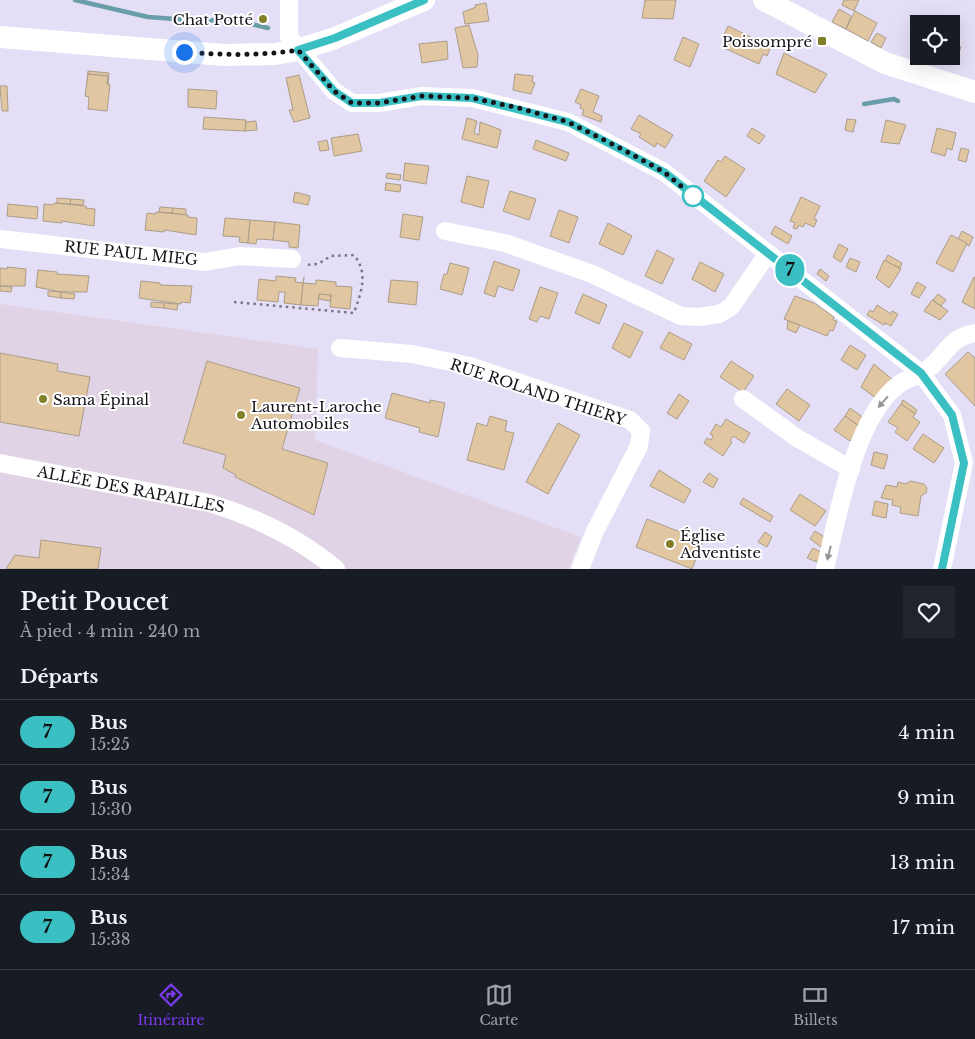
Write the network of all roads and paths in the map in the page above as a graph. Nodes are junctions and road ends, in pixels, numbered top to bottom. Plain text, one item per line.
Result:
1 (289, 0) edge
2 (424, 0) edge
3 (764, 0) edge
4 (0, 38) edge
5 (298, 50) junction
6 (975, 92) edge
7 (444, 230) dead end
8 (0, 239) edge
9 (768, 253) junction
10 (292, 259) joint
11 (234, 302) dead end
12 (975, 333) edge
13 (340, 348) dead end
14 (921, 373) junction
15 (743, 399) dead end
16 (0, 464) edge
17 (851, 469) junction
18 (336, 569) edge
19 (580, 569) edge
20 (825, 569) edge
21 (942, 569) edge

1 - 5 street
2 - 5 main road
3 - 6 main road
4 - 5 main road
5 - 9 street
7 - 9 street
8 - 10 street, RUE PAUL MIEG
9 - 14 street
10 - 11 path
12 - 14 street
13 - 19 street, RUE ROLAND THIERY
14 -> 17 street
14 - 21 street
15 - 17 street
16 - 18 street, ALLÉE DES RAPAILLES
17 -> 20 street

